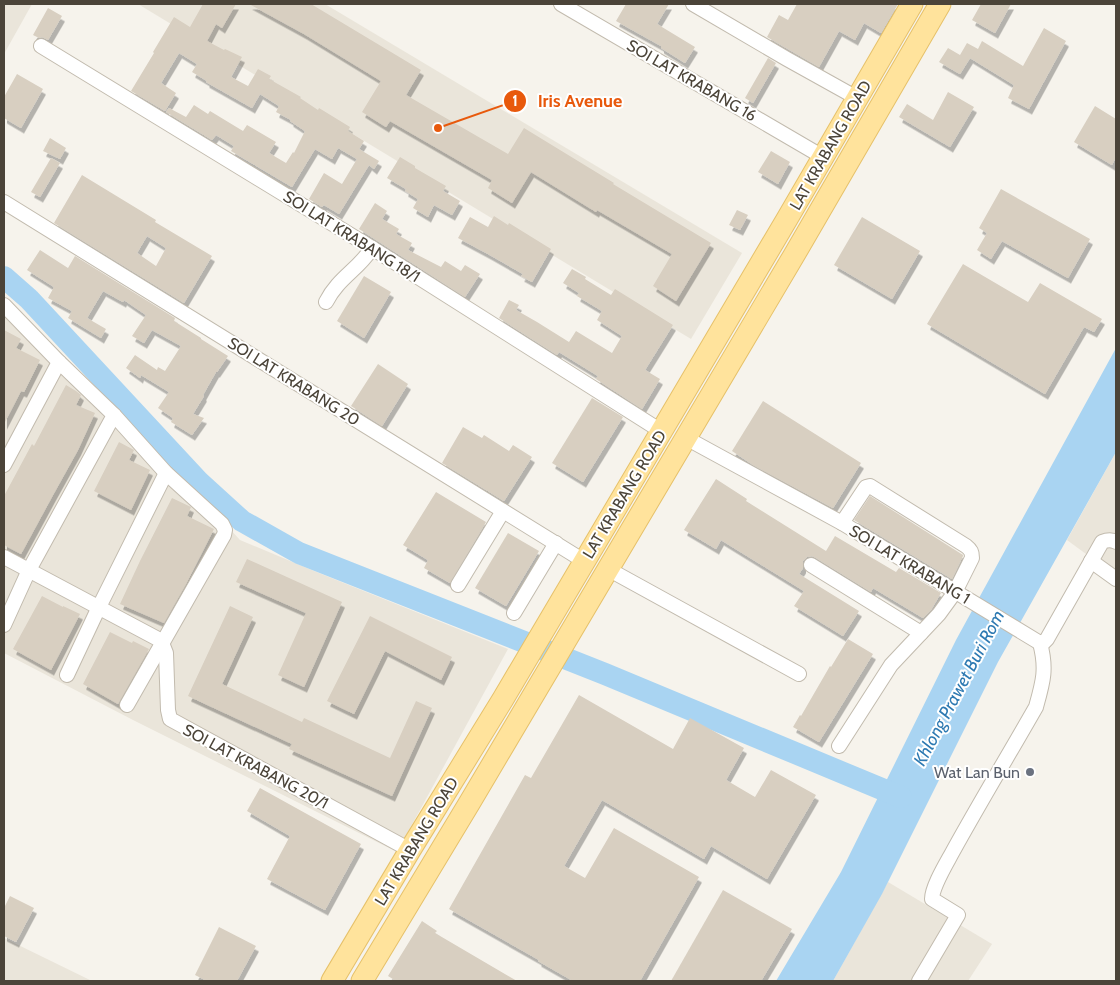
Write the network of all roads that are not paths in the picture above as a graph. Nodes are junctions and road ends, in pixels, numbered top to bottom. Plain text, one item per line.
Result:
1 (561, 4) edge
2 (693, 4) edge
3 (912, 4) edge
4 (940, 4) edge
5 (41, 46) dead end
6 (857, 98) junction
7 (823, 157) junction
8 (4, 202) edge
9 (372, 248) junction
10 (326, 302) dead end
11 (4, 308) edge
12 (59, 362) junction
13 (114, 415) junction
14 (661, 431) junction
15 (686, 438) junction
16 (4, 465) edge
17 (166, 473) junction
18 (503, 510) junction
19 (842, 523) junction
20 (1116, 542) edge
21 (556, 543) junction
22 (4, 557) edge
23 (584, 560) junction
24 (1091, 561) junction
25 (811, 566) dead end
26 (608, 569) junction
27 (29, 570) junction
28 (1116, 579) edge
29 (458, 586) dead end
30 (959, 594) junction
31 (99, 607) junction
32 (514, 613) dead end
33 (4, 625) edge
34 (921, 634) junction
35 (162, 643) junction
36 (1040, 643) junction
37 (67, 674) dead end
38 (799, 674) dead end
39 (127, 705) dead end
40 (838, 746) dead end
41 (410, 850) junction
42 (332, 981) edge
43 (362, 981) edge
44 (919, 981) edge

1 - 7 street, SOI LAT KRABANG 16
2 - 6 street
3 - 6 main road, LAT KRABANG ROAD
4 - 15 main road, LAT KRABANG ROAD
5 - 9 street, SOI LAT KRABANG 18/1
6 - 7 main road, LAT KRABANG ROAD
7 - 14 main road, LAT KRABANG ROAD
8 - 18 street, SOI LAT KRABANG 20
9 - 10 street
9 - 14 street, SOI LAT KRABANG 18/1
11 - 12 street
12 - 13 street
12 - 16 street
13 - 17 street
13 - 27 street
14 - 23 main road, LAT KRABANG ROAD
15 - 19 street, SOI LAT KRABANG 1
15 - 26 main road, LAT KRABANG ROAD
17 - 31 street
17 - 35 street
18 - 21 street, SOI LAT KRABANG 20
18 - 29 street
19 - 30 street, SOI LAT KRABANG 1
19 - 30 street
20 - 24 street
21 - 23 street, SOI LAT KRABANG 20
21 - 32 street
22 - 27 street
23 - 41 main road, LAT KRABANG ROAD
24 - 28 street
24 - 36 street
25 - 34 street
26 - 38 street
26 - 43 main road, LAT KRABANG ROAD
27 - 31 street
27 - 33 street
30 - 34 street
30 - 36 street, SOI LAT KRABANG 1
31 - 35 street
31 - 37 street
34 - 40 street
35 - 39 street
35 - 41 street, SOI LAT KRABANG 20/1
36 - 44 street
41 - 42 main road, LAT KRABANG ROAD

